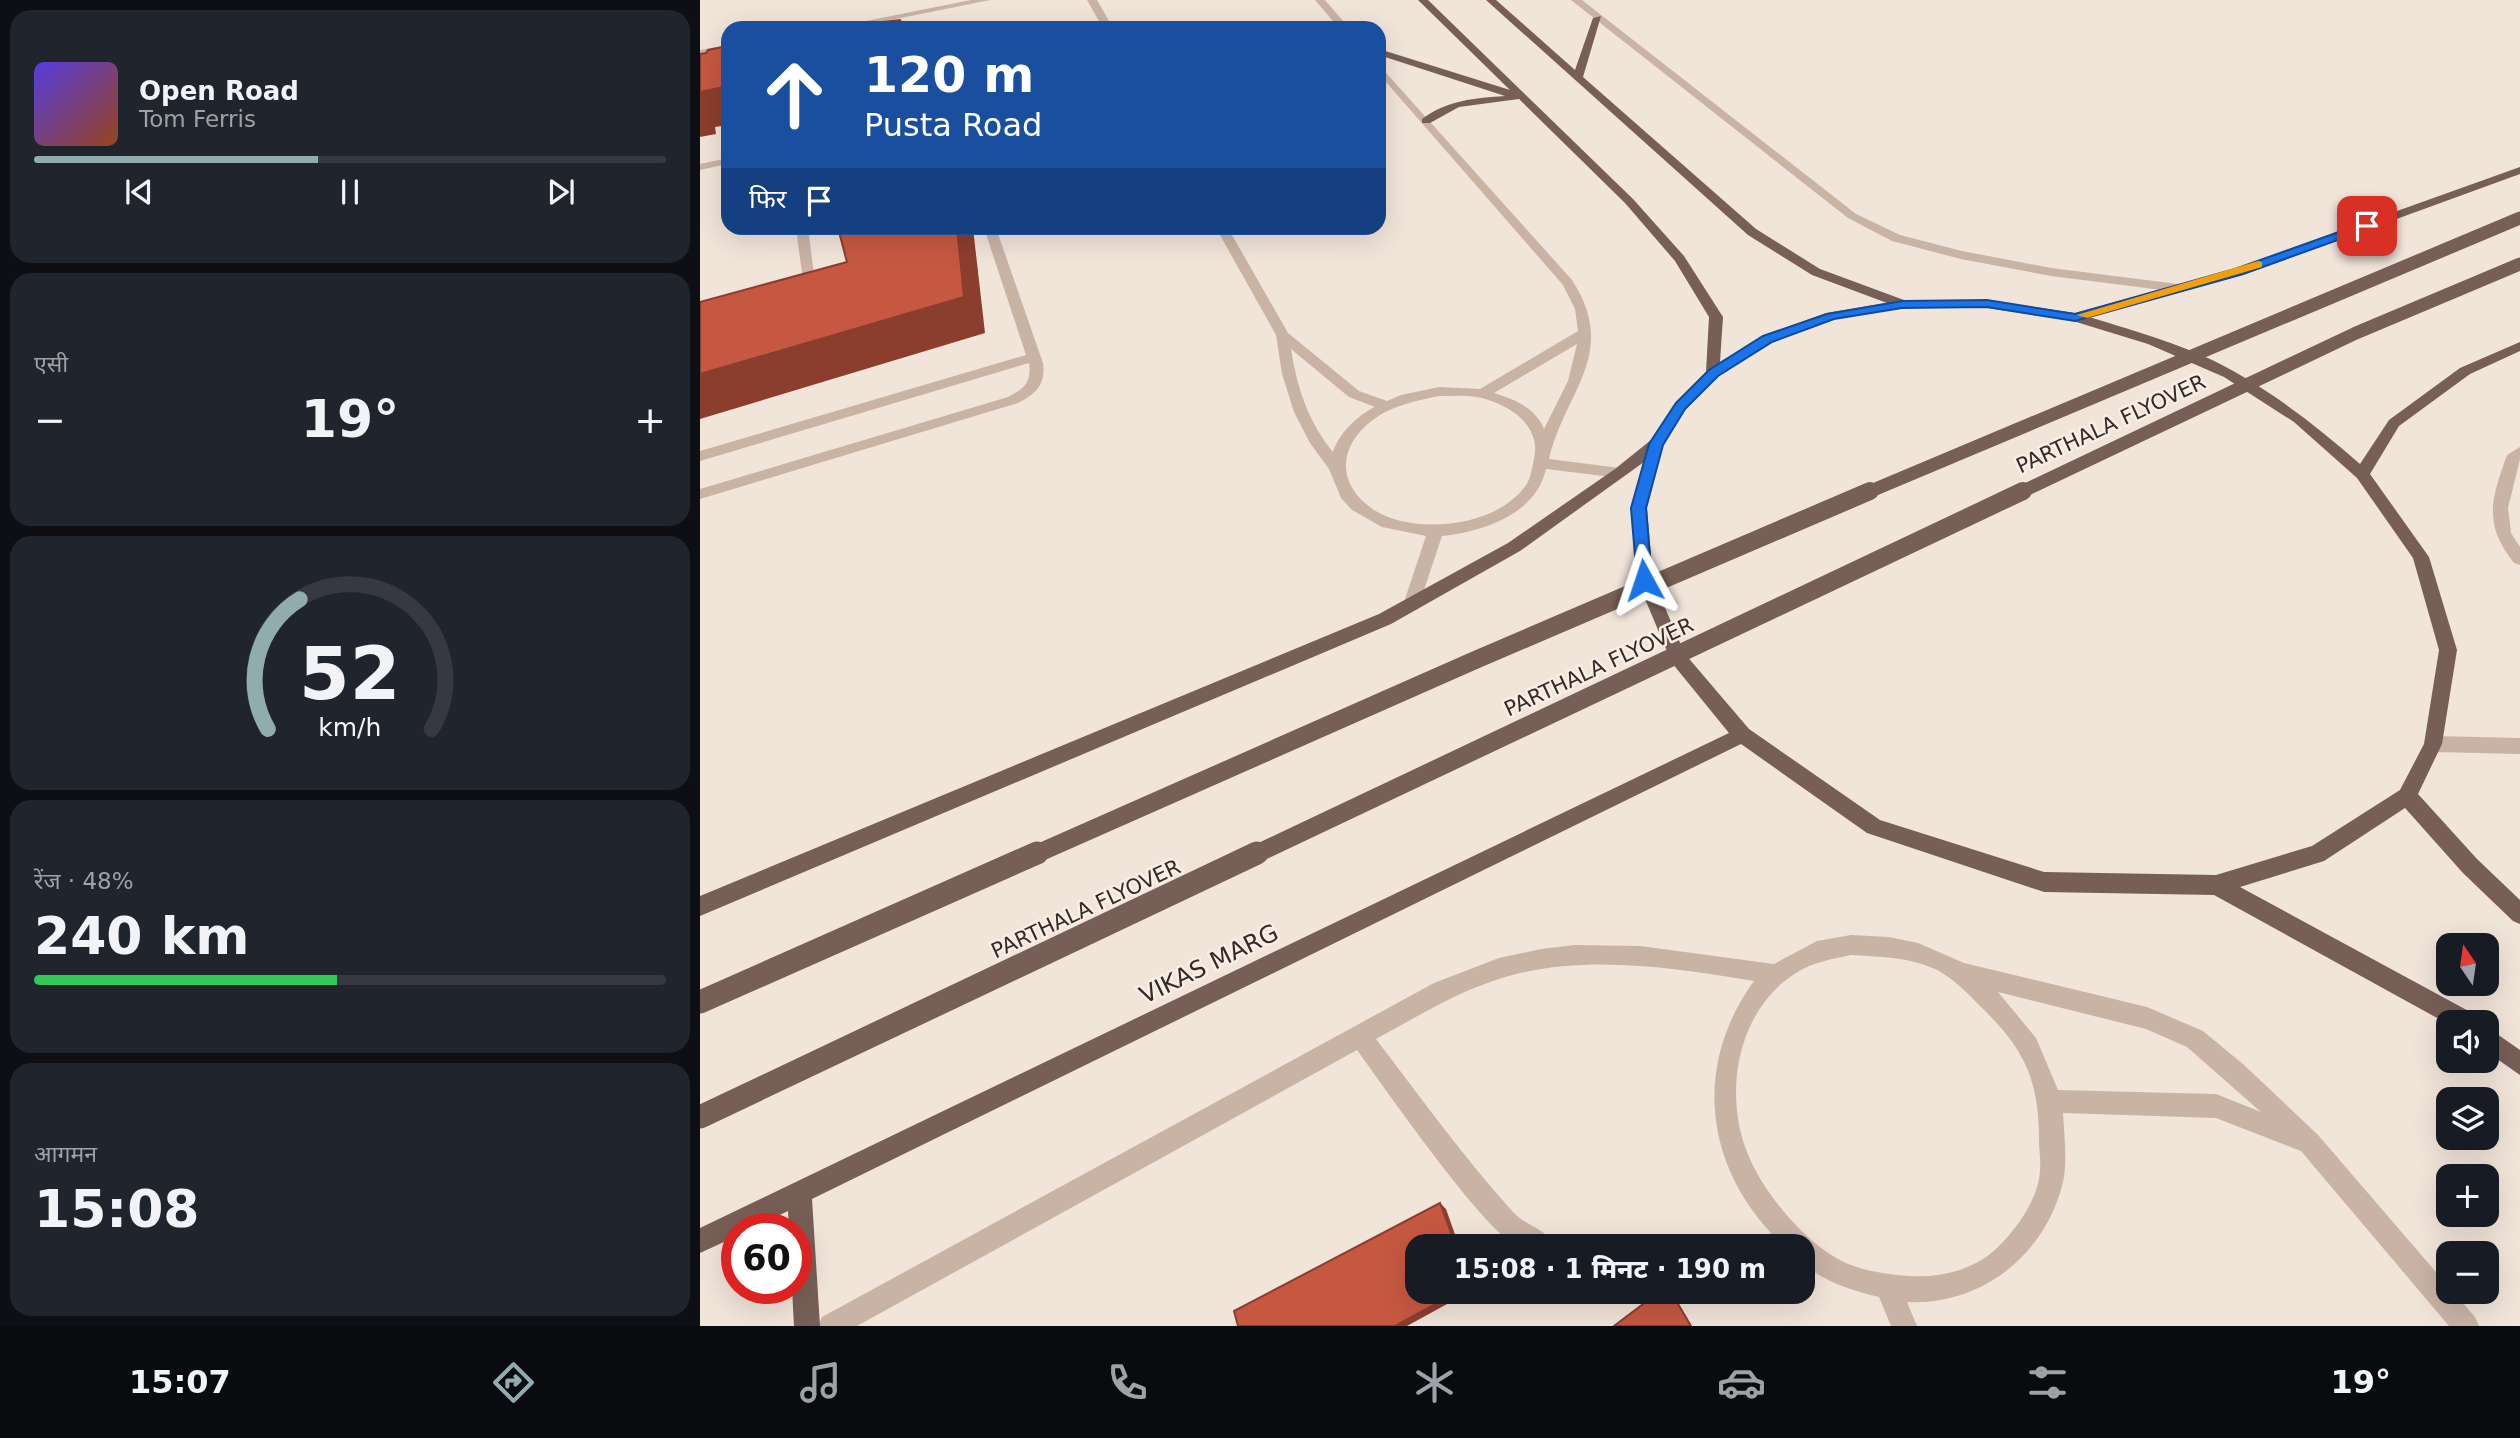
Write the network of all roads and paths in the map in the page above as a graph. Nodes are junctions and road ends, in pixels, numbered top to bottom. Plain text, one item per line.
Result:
1 (923, 0) edge
2 (985, 0) edge
3 (1092, 0) edge
4 (1320, 0) edge
5 (1423, 0) edge
6 (1491, 0) edge
7 (1576, 0) edge
8 (926, 11) junction
9 (1598, 18) junction
10 (873, 21) edge
11 (1104, 21) edge
12 (1338, 21) edge
13 (721, 49) edge
14 (700, 53) edge
15 (1386, 54) edge
16 (1386, 76) edge
17 (1578, 77) junction
18 (1521, 97) junction
19 (1426, 121) junction
20 (721, 162) edge
21 (700, 167) edge
22 (2520, 170) edge
23 (2520, 218) edge
24 (803, 235) edge
25 (991, 235) edge
26 (1226, 235) edge
27 (2520, 264) edge
28 (2178, 288) junction
29 (780, 296) edge
30 (1902, 304) junction
31 (2075, 317) junction
32 (1283, 335) junction
33 (1583, 335) junction
34 (2520, 346) edge
35 (1033, 357) junction
36 (1713, 373) junction
37 (1483, 393) junction
38 (1385, 405) junction
39 (1544, 444) junction
40 (1656, 444) junction
41 (2520, 452) edge
42 (700, 456) edge
43 (1544, 464) junction
44 (1338, 468) junction
45 (1620, 474) junction
46 (2362, 474) junction
47 (700, 494) edge
48 (1436, 530) junction
49 (2520, 559) edge
50 (1411, 605) junction
51 (1742, 735) junction
52 (2433, 744) junction
53 (2520, 746) edge
54 (2407, 796) junction
55 (2216, 885) junction
56 (700, 906) edge
57 (2520, 914) edge
58 (1960, 972) junction
59 (1773, 974) junction
60 (700, 1002) edge
61 (2449, 1010) edge
62 (1360, 1036) junction
63 (2499, 1047) edge
64 (2520, 1064) edge
65 (2051, 1101) junction
66 (700, 1117) edge
67 (2310, 1143) junction
68 (799, 1193) junction
69 (1521, 1234) edge
70 (1784, 1234) edge
71 (700, 1241) edge
72 (1815, 1260) edge
73 (1888, 1289) junction
74 (807, 1326) edge
75 (831, 1326) edge
76 (1904, 1326) edge
77 (2466, 1326) edge

1 - 8 street
2 - 8 street
3 - 11 street
4 - 12 street
5 - 18 main road
6 - 17 main road
7 - 9 street
8 - 10 street
9 - 17 main road
9 - 28 street
13 - 14 street
15 - 18 main road
16 - 19 street
17 - 30 main road
18 - 19 main road
18 - 36 main road
19 - 33 street
20 - 21 street
22 - 28 main road
23 - 60 main road, PARTHALA FLYOVER, bridge
24 - 29 street
25 - 35 street
26 - 32 street
27 - 66 main road, PARTHALA FLYOVER, bridge
28 - 31 main road
30 - 31 main road
30 - 36 main road
31 - 46 main road
32 - 38 street
32 - 44 street
33 - 37 street
33 - 39 street
34 - 46 main road
35 - 42 street
35 - 47 street
36 - 40 main road
37 - 38 street
37 - 39 street
38 - 44 street
39 - 43 street
40 - 45 main road
40 - 51 main road
41 - 49 street
43 - 45 street
43 - 48 street
44 - 48 street
45 - 50 main road
46 - 52 main road
48 - 50 street
50 - 56 main road
51 - 55 main road
51 - 68 main road, VIKAS MARG
52 - 53 street
52 - 54 main road
54 - 55 main road
54 - 57 main road
55 - 61 main road
58 - 59 street
58 - 65 street
58 - 67 street
59 - 62 street
59 - 70 street
62 - 69 street
62 - 75 street
63 - 64 main road
65 - 67 street
65 - 73 street
67 - 77 street
68 - 71 main road, VIKAS MARG
68 - 74 main road
72 - 73 street
73 - 76 street

